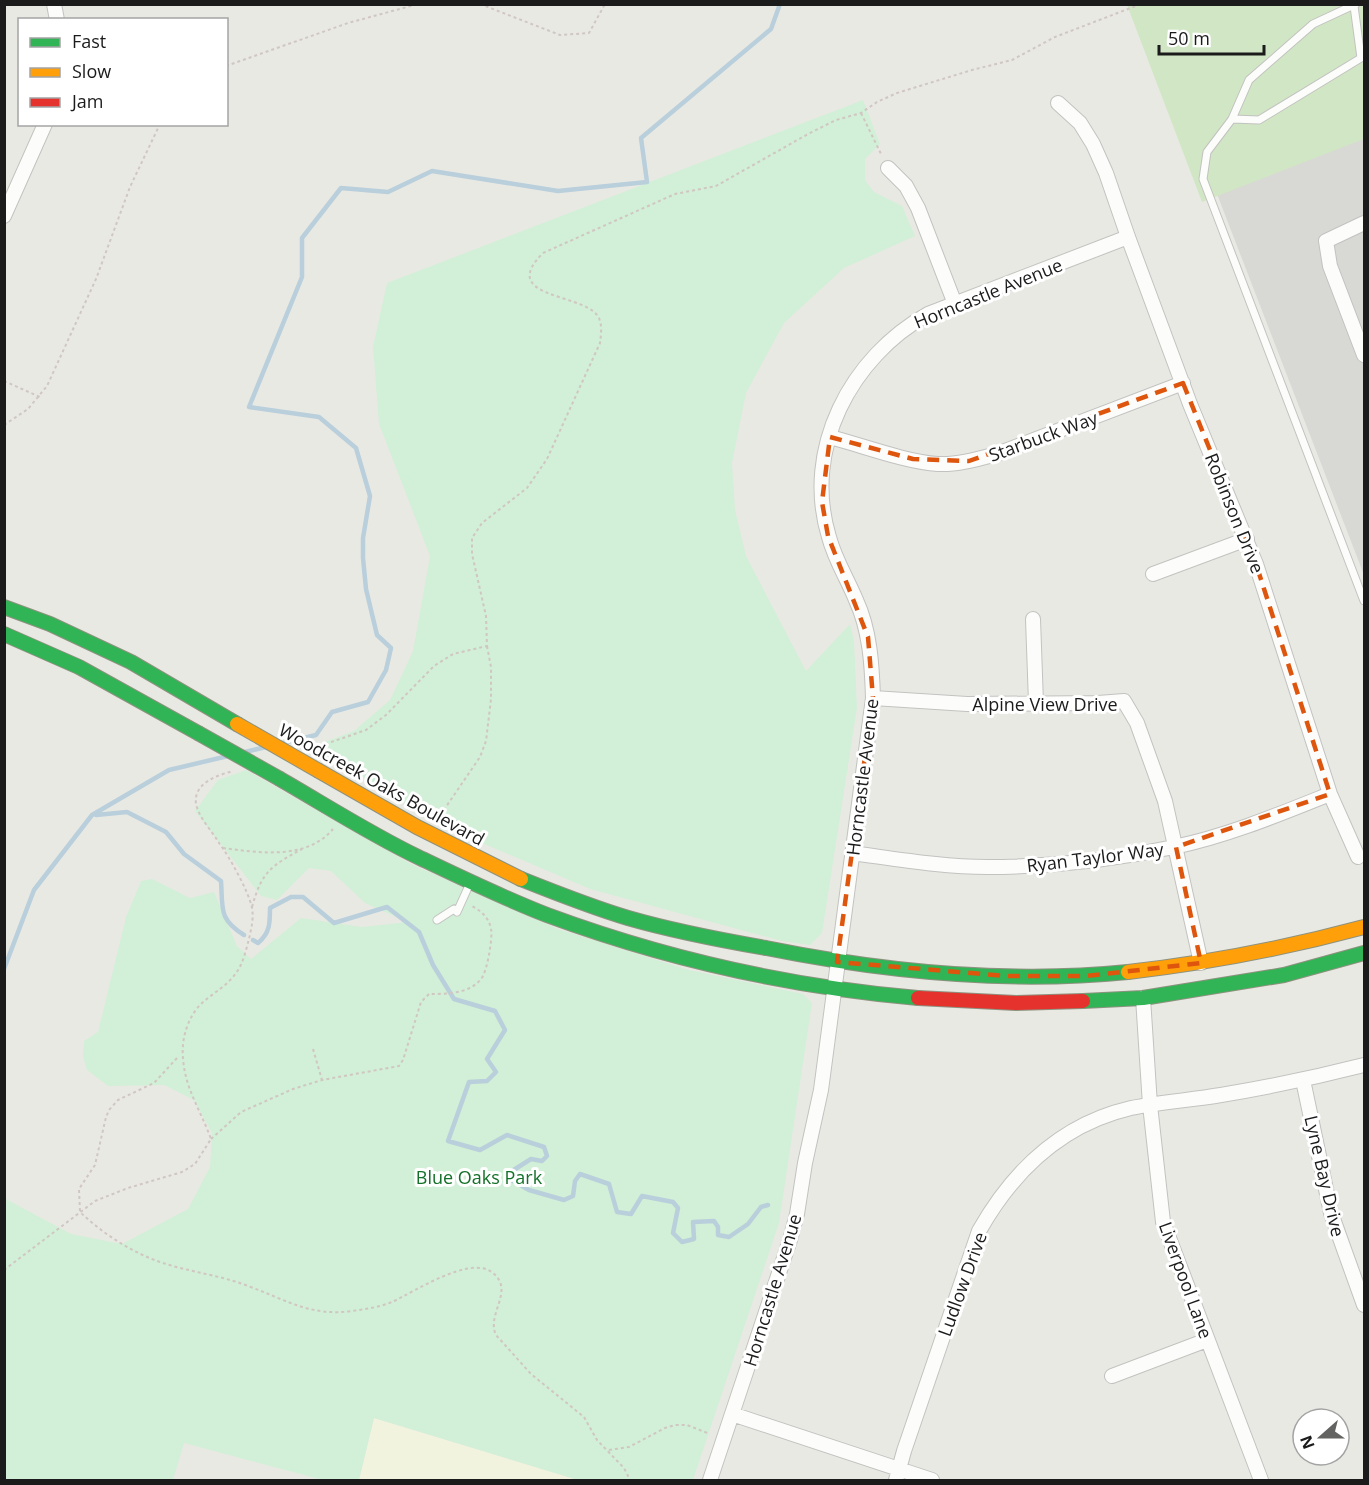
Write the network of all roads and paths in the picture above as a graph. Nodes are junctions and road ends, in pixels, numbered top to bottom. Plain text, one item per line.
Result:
1 (418, 4) edge
2 (480, 4) edge
3 (606, 4) edge
4 (1141, 4) edge
5 (1355, 5) edge
6 (228, 65) edge
7 (1058, 103) dead end
8 (861, 113) junction
9 (1232, 119) junction
10 (44, 126) edge
11 (159, 126) edge
12 (888, 168) joint
13 (4, 216) edge
14 (1365, 223) edge
15 (1128, 237) junction
16 (955, 304) junction
17 (1365, 355) edge
18 (4, 381) edge
19 (1183, 383) junction
20 (40, 397) junction
21 (4, 425) edge
22 (830, 437) junction
23 (1247, 539) junction
24 (1153, 574) dead end
25 (1365, 601) edge
26 (4, 607) edge
27 (1033, 619) dead end
28 (4, 634) edge
29 (487, 646) junction
30 (873, 698) junction
31 (1036, 704) junction
32 (314, 749) dead end
33 (242, 769) dead end
34 (1330, 794) junction
35 (343, 815) junction
36 (429, 835) junction
37 (305, 847) junction
38 (1176, 847) junction
39 (223, 848) junction
40 (852, 853) junction
41 (1358, 857) dead end
42 (471, 881) junction
43 (462, 902) junction
44 (252, 907) junction
45 (437, 920) dead end
46 (1365, 927) edge
47 (1365, 953) edge
48 (837, 962) junction
49 (1201, 963) junction
50 (834, 988) junction
51 (1143, 998) junction
52 (313, 1049) dead end
53 (177, 1058) dead end
54 (1365, 1065) edge
55 (322, 1080) junction
56 (1303, 1080) junction
57 (1150, 1105) junction
58 (211, 1139) junction
59 (80, 1212) junction
60 (4, 1270) edge
61 (1365, 1305) edge
62 (1207, 1340) junction
63 (1112, 1376) dead end
64 (732, 1414) junction
65 (723, 1441) junction
66 (608, 1450) junction
67 (897, 1475) edge
68 (630, 1480) edge
69 (710, 1480) edge
70 (932, 1480) edge
71 (1261, 1480) edge

1 - 6 path
2 - 3 path
4 - 8 path
5 - 9 lane
5 - 9 lane
7 - 15 street, Robinson Drive
8 - 12 path
8 - 29 path
9 - 25 lane
10 - 13 street
11 - 20 path
12 - 16 street
14 - 17 street
15 - 16 street, Horncastle Avenue
15 - 19 street, Robinson Drive
16 - 22 street, Horncastle Avenue
18 - 20 path
19 - 22 street, Starbuck Way
19 - 23 street, Robinson Drive
20 - 21 path
22 - 30 street, Horncastle Avenue
23 - 24 street
23 - 34 street, Robinson Drive
26 - 36 main road, Woodcreek Oaks Boulevard, bridge
27 - 31 street
28 - 35 main road, bridge
29 - 32 path
29 - 36 path
30 - 31 street, Alpine View Drive
30 - 40 street, Horncastle Avenue
31 - 38 street, Alpine View Drive
33 - 39 path
34 - 38 street, Ryan Taylor Way
34 - 41 street, Robinson Drive
35 - 37 path
35 - 42 main road
36 - 48 main road, Woodcreek Oaks Boulevard
37 - 39 path
37 - 44 path
38 - 40 street, Ryan Taylor Way
38 - 49 street, Alpine View Drive
39 - 44 path
40 - 48 street, Horncastle Avenue
42 - 43 lane
42 - 50 main road
43 - 45 lane
43 - 55 path
44 - 58 path
46 - 49 main road, Woodcreek Oaks Boulevard
47 - 51 main road
48 - 49 main road, Woodcreek Oaks Boulevard
48 - 50 street, Horncastle Avenue
50 - 51 main road
50 - 64 street, Horncastle Avenue
51 - 57 street, Liverpool Lane
52 - 55 path
53 - 59 path
54 - 56 street, Ludlow Drive
55 - 58 path
56 - 57 street, Ludlow Drive
56 - 61 street, Lyne Bay Drive
57 - 62 street, Liverpool Lane
57 - 67 street, Ludlow Drive
58 - 59 path
59 - 60 path
59 - 66 path
62 - 63 street
62 - 71 street, Liverpool Lane
64 - 65 street, Horncastle Avenue
64 - 67 street
65 - 66 path
65 - 69 street, Horncastle Avenue
66 - 68 path
67 - 70 street

